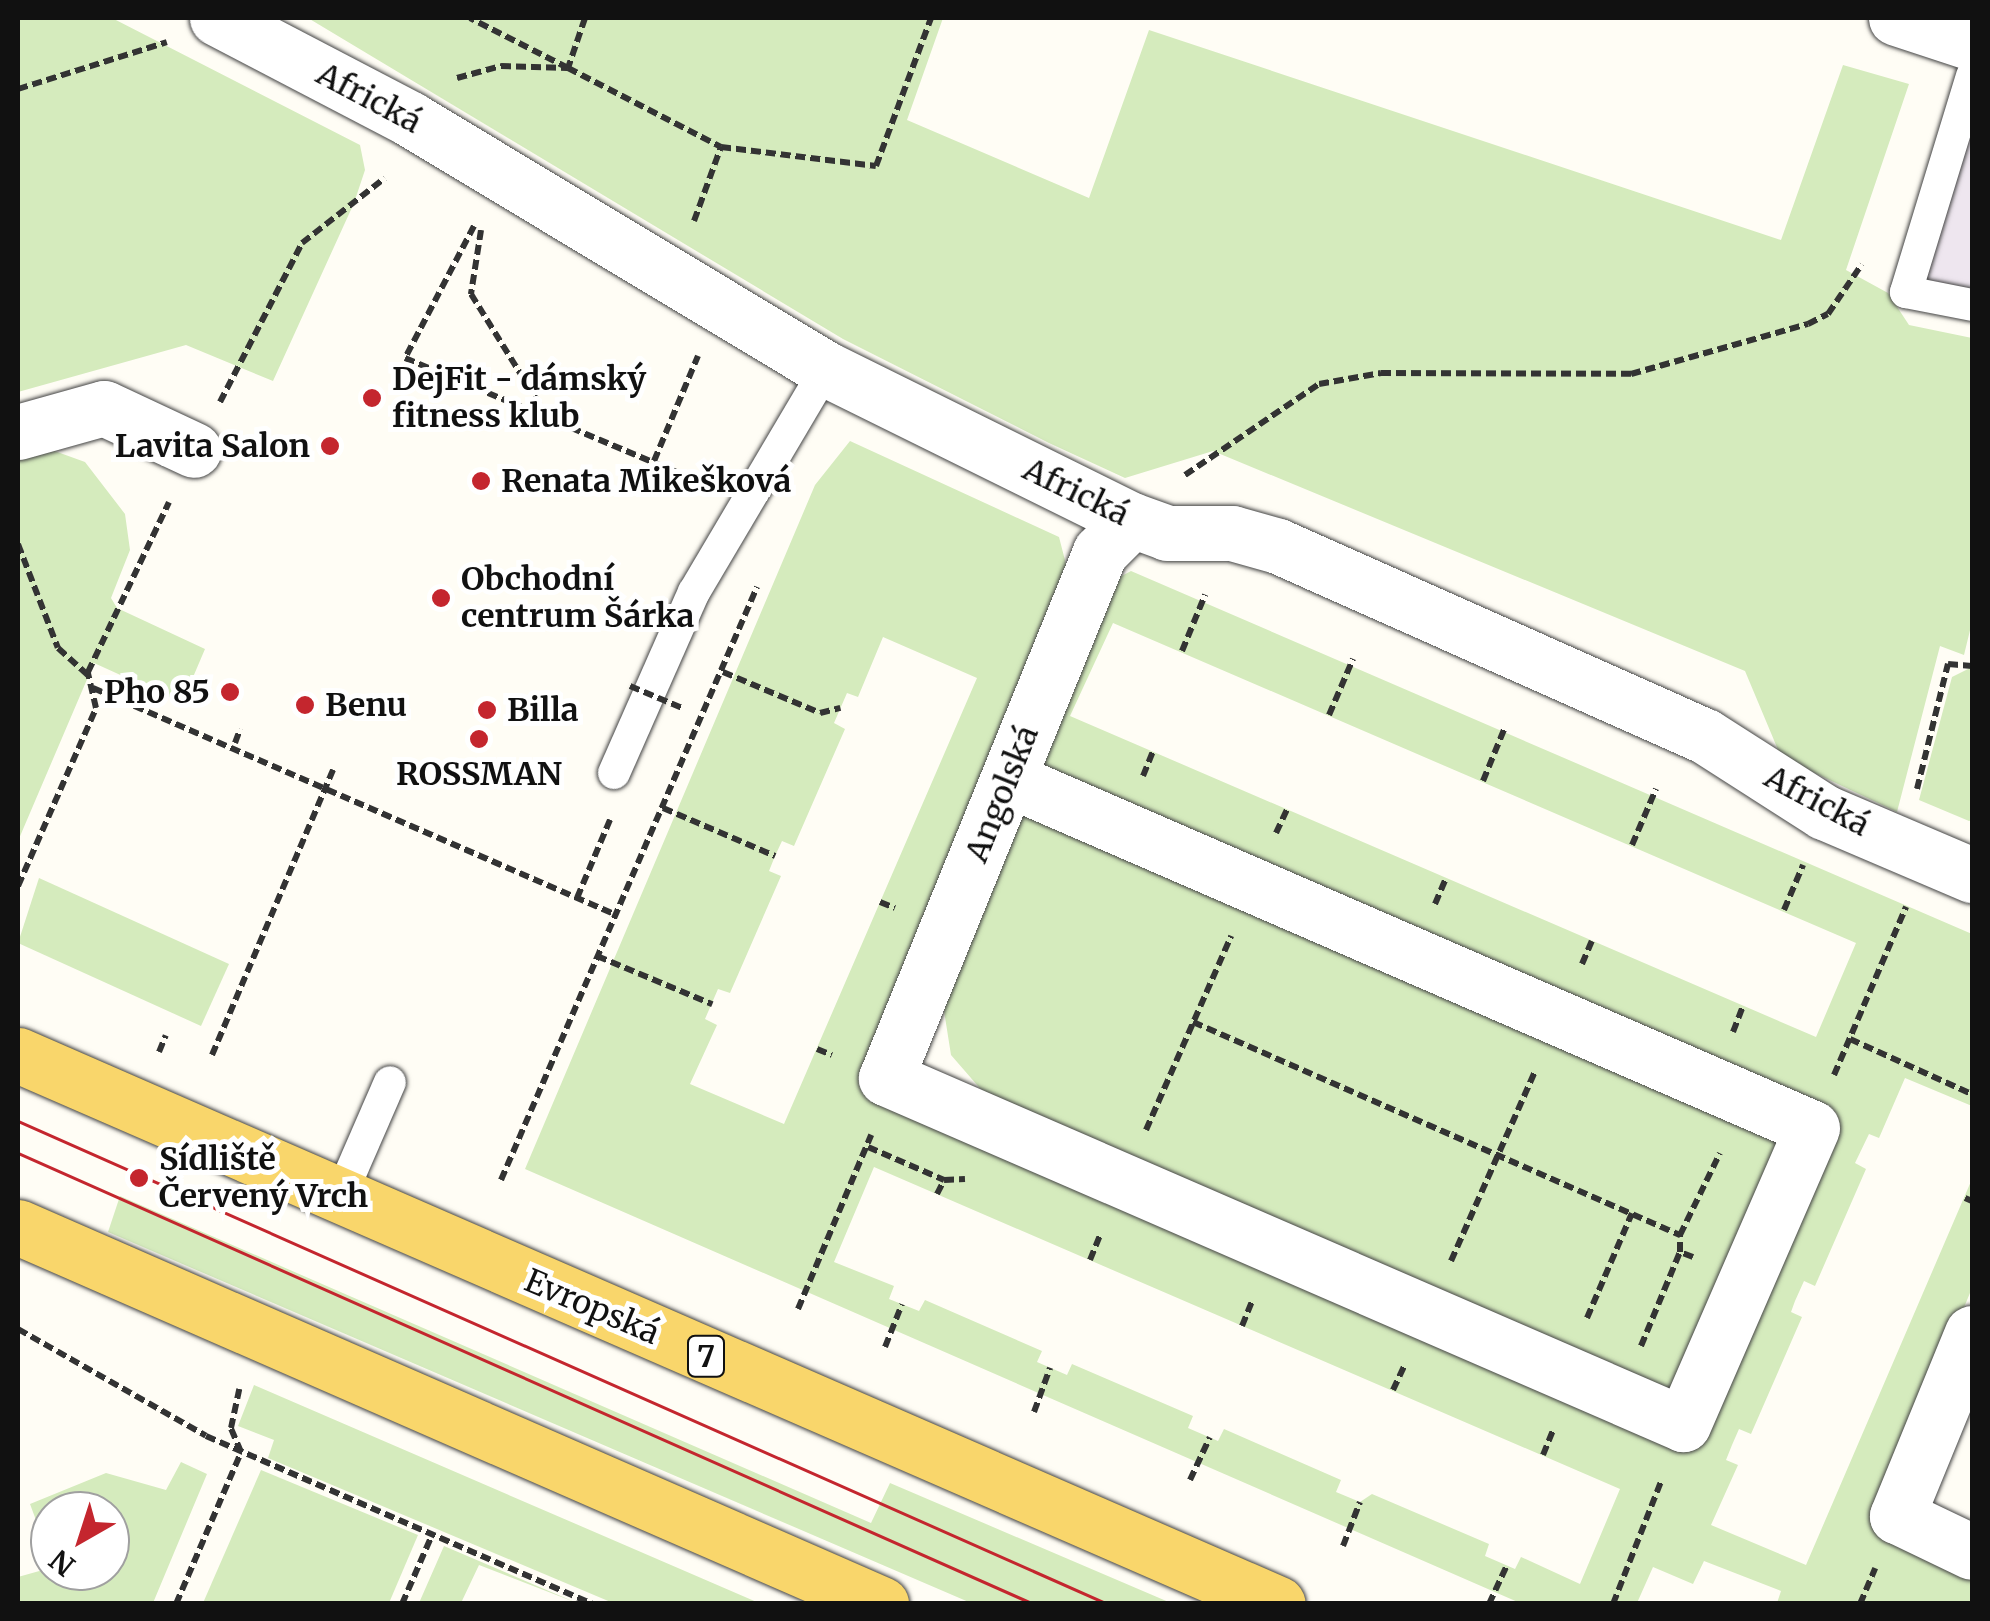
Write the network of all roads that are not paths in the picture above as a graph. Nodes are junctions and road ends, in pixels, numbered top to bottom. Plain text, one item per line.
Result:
1 (1896, 18) edge
2 (202, 27) edge
3 (1972, 43) edge
4 (1972, 76) edge
5 (1972, 305) edge
6 (826, 369) junction
7 (18, 432) edge
8 (194, 450) dead end
9 (1132, 520) junction
10 (614, 773) dead end
11 (1008, 779) junction
12 (1950, 865) edge
13 (18, 1055) edge
14 (390, 1082) dead end
15 (340, 1197) junction
16 (18, 1227) edge
17 (1972, 1333) edge
18 (1972, 1552) edge
19 (881, 1604) edge
20 (1278, 1604) edge

1 - 3 street
2 - 6 street, Africká
4 - 5 lane
6 - 9 street, Africká
6 - 10 lane
7 - 8 street
9 - 11 street, Angolská
9 - 12 street, Africká
11 - 11 street, Angolská
13 - 15 main road, Evropská / 7
14 - 15 lane
15 - 20 main road, Evropská / 7
16 - 19 main road
17 - 18 street

